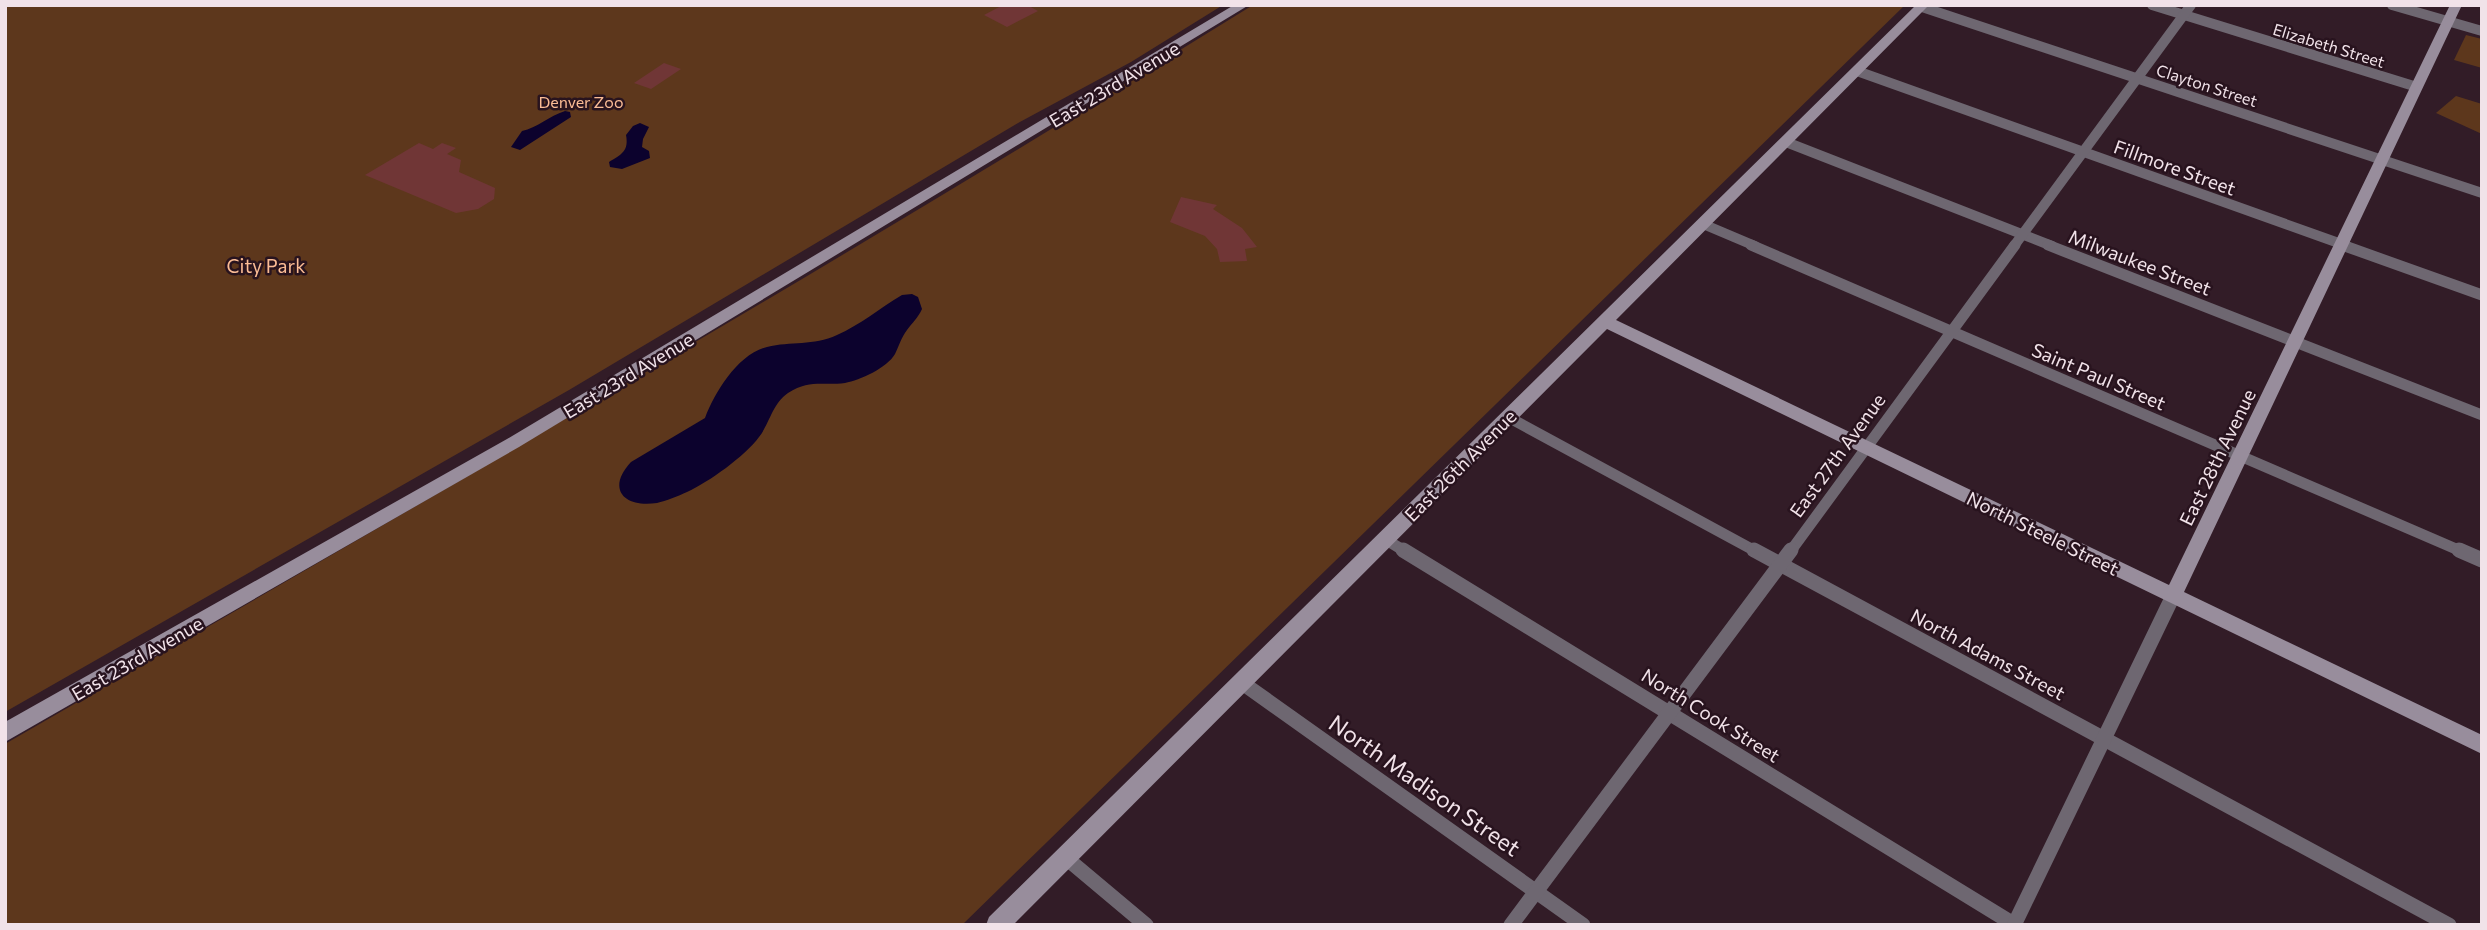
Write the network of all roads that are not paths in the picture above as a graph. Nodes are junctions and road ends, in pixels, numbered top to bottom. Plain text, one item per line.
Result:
1 (1229, 5) edge
2 (1243, 5) edge
3 (2152, 5) edge
4 (2191, 5) edge
5 (2392, 5) edge
6 (2456, 5) edge
7 (1923, 6) edge
8 (2184, 15) junction
9 (2448, 22) junction
10 (2482, 31) edge
11 (1857, 71) junction
12 (2136, 78) junction
13 (2417, 87) junction
14 (1786, 142) junction
15 (2081, 151) junction
16 (2383, 160) junction
17 (2482, 193) edge
18 (1703, 224) junction
19 (2022, 234) junction
20 (2342, 245) junction
21 (2482, 295) edge
22 (1605, 321) junction
23 (1951, 331) junction
24 (2296, 342) junction
25 (2482, 415) edge
26 (1508, 418) junction
27 (1867, 447) junction
28 (2241, 456) junction
29 (362, 517) junction
30 (1385, 540) junction
31 (2482, 560) edge
32 (1781, 564) junction
33 (252, 593) junction
34 (2173, 596) junction
35 (1241, 682) junction
36 (1669, 711) junction
37 (5, 719) edge
38 (5, 733) edge
39 (2104, 738) junction
40 (2482, 745) edge
41 (1065, 857) junction
42 (1535, 891) junction
43 (2014, 924) edge
44 (997, 925) edge
45 (1146, 925) edge
46 (1511, 925) edge
47 (1583, 925) edge
48 (2449, 925) edge

1 - 29 street, East 23rd Avenue
2 - 33 street, East 23rd Avenue
3 - 8 street, Elizabeth Street
4 - 8 street, East 27th Avenue
5 - 9 street
6 - 9 street, East 28th Avenue
7 - 11 street, East 26th Avenue
7 - 12 street, Clayton Street
8 - 12 street, East 27th Avenue
8 - 13 street, Elizabeth Street
9 - 10 street
9 - 13 street, East 28th Avenue
11 - 14 street, East 26th Avenue
11 - 15 street, Fillmore Street
12 - 15 street, East 27th Avenue
12 - 16 street, Clayton Street
13 - 16 street, East 28th Avenue
14 - 18 street, East 26th Avenue
14 - 19 street, Milwaukee Street
15 - 19 street, East 27th Avenue
15 - 20 street, Fillmore Street
16 - 17 street, Clayton Street
16 - 20 street, East 28th Avenue
18 - 22 street, East 26th Avenue
18 - 23 street, Saint Paul Street
19 - 23 street, East 27th Avenue
19 - 24 street, Milwaukee Street
20 - 21 street, Fillmore Street
20 - 24 street, East 28th Avenue
22 - 26 street, East 26th Avenue
22 - 27 street, North Steele Street
23 - 27 street, East 27th Avenue
23 - 28 street, Saint Paul Street
24 - 25 street, Milwaukee Street
24 - 28 street, East 28th Avenue
26 - 30 street, East 26th Avenue
26 - 32 street, North Adams Street
27 - 32 street, East 27th Avenue
27 - 34 street, North Steele Street
28 - 31 street, Saint Paul Street
28 - 34 street, East 28th Avenue
29 - 33 street
29 - 37 street, East 23rd Avenue
30 - 35 street, East 26th Avenue
30 - 36 street, North Cook Street
32 - 36 street, East 27th Avenue
32 - 39 street, North Adams Street
33 - 38 street, East 23rd Avenue
34 - 39 street, East 28th Avenue
34 - 40 street, North Steele Street
35 - 41 street, East 26th Avenue
35 - 42 street, North Madison Street
36 - 42 street, East 27th Avenue
36 - 43 street, North Cook Street
39 - 43 street, East 28th Avenue
39 - 48 street, North Adams Street
41 - 44 street, East 26th Avenue
41 - 45 street
42 - 46 street, East 27th Avenue
42 - 47 street, North Madison Street

